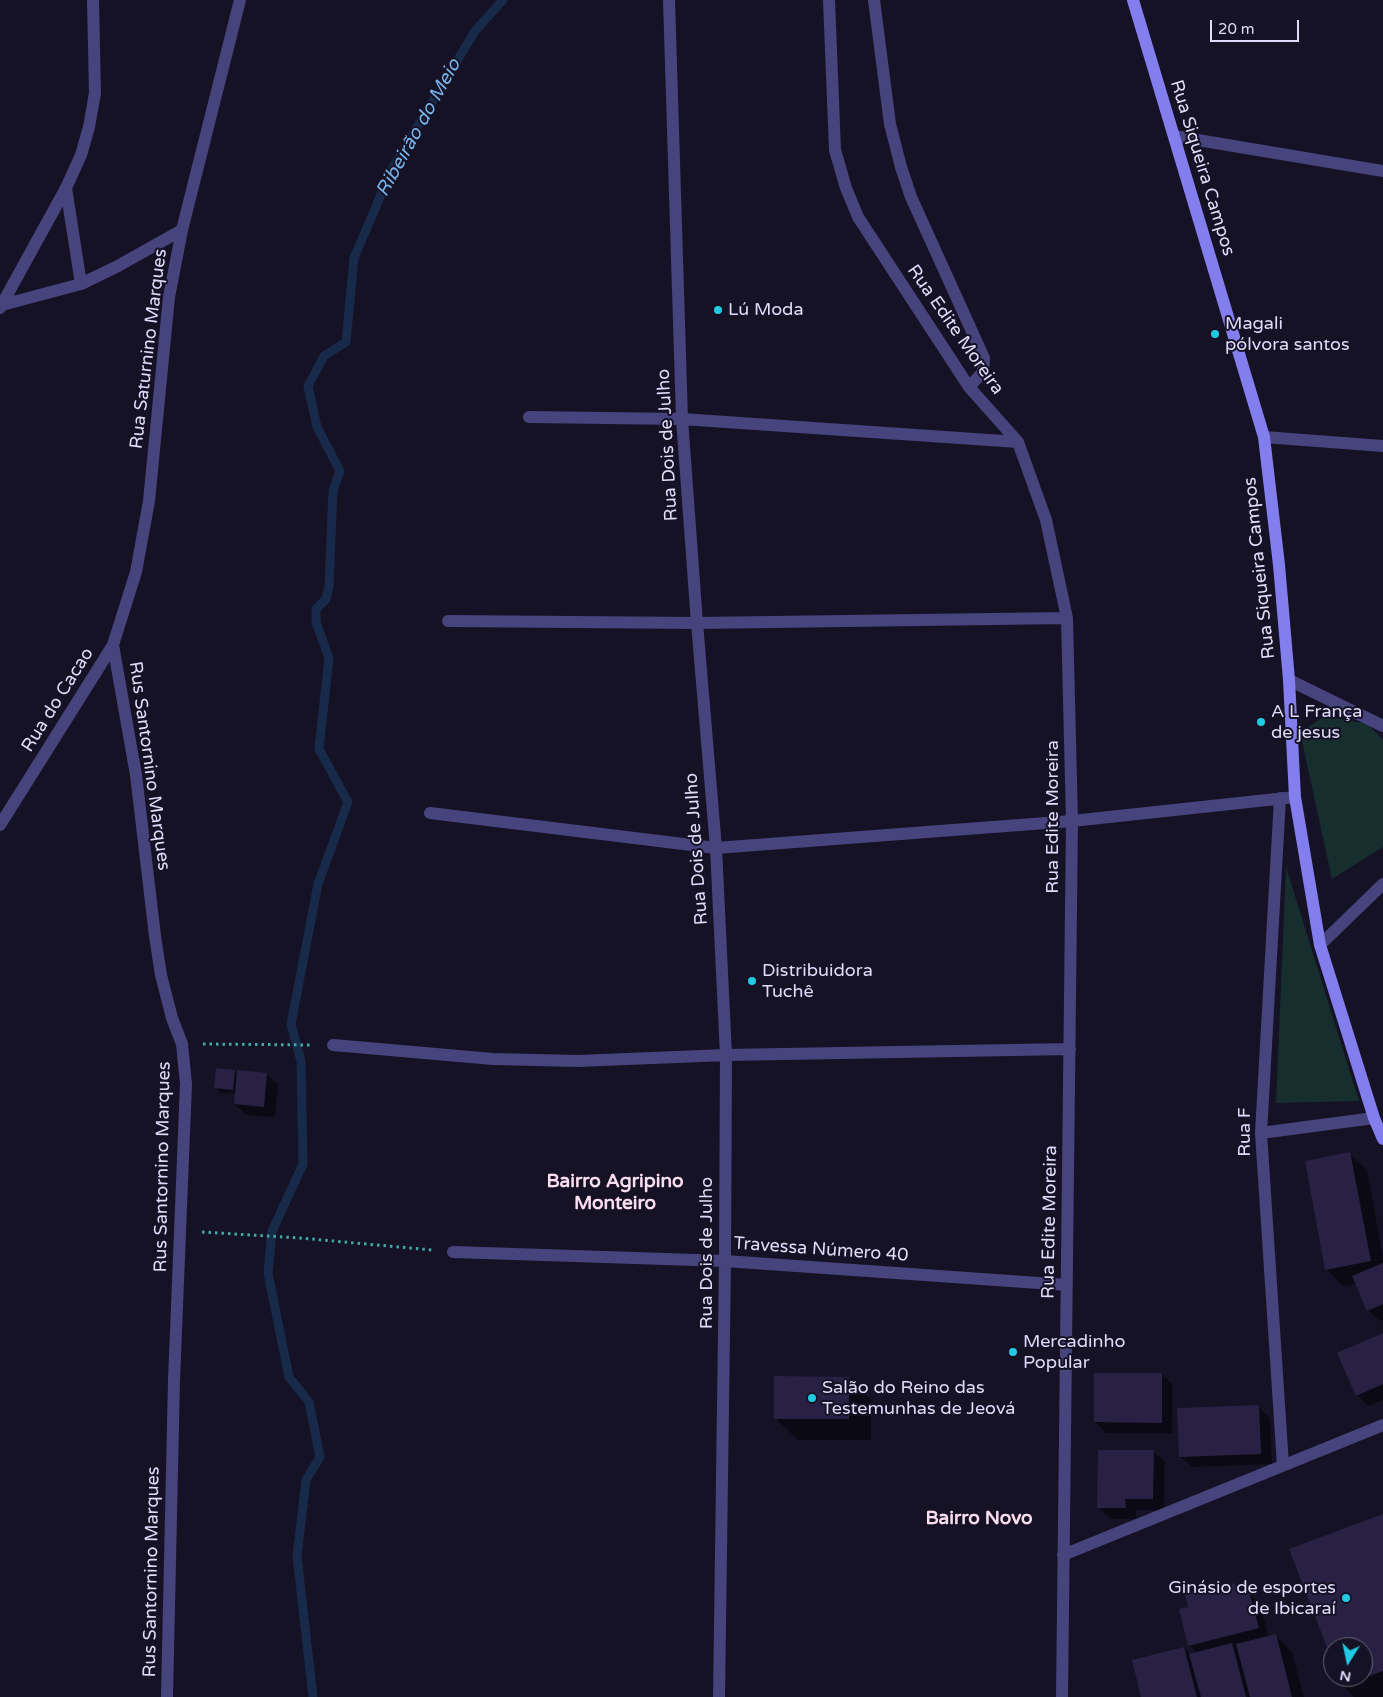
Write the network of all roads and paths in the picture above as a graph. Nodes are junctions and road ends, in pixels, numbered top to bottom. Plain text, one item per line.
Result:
1 (93, 0) edge
2 (240, 0) edge
3 (669, 0) edge
4 (829, 0) edge
5 (874, 0) edge
6 (1133, 0) edge
7 (1174, 136) junction
8 (1383, 170) edge
9 (66, 188) junction
10 (182, 230) junction
11 (81, 284) junction
12 (1, 307) edge
13 (969, 387) junction
14 (530, 417) dead end
15 (682, 419) junction
16 (1264, 437) junction
17 (1018, 442) junction
18 (1383, 446) edge
19 (1067, 618) junction
20 (448, 621) dead end
21 (697, 623) junction
22 (113, 645) junction
23 (1289, 680) junction
24 (1383, 726) edge
25 (1296, 797) junction
26 (1280, 798) junction
27 (430, 813) dead end
28 (1072, 821) junction
29 (0, 825) edge
30 (716, 848) junction
31 (1383, 884) edge
32 (1320, 945) junction
33 (182, 1044) junction
34 (318, 1045) dead end
35 (333, 1045) dead end
36 (1070, 1048) junction
37 (726, 1055) junction
38 (1374, 1118) junction
39 (1260, 1133) junction
40 (1383, 1139) edge
41 (180, 1230) junction
42 (453, 1252) joint
43 (725, 1261) junction
44 (1067, 1284) junction
45 (1383, 1425) edge
46 (1283, 1464) junction
47 (1063, 1555) junction
48 (167, 1697) edge
49 (719, 1697) edge
50 (1062, 1697) edge

1 - 9 street
2 - 10 street, Rua Saturnino Marques
3 - 15 street, Rua Dois de Julho
4 - 13 street, Rua Edite Moreira
5 - 13 street
6 - 7 main road, Rua Siqueira Campos
7 - 8 street
7 - 16 main road, Rua Siqueira Campos
9 - 11 street
9 - 12 street
10 - 11 street
10 - 22 street, Rua Saturnino Marques
11 - 12 street
13 - 17 street, Rua Edite Moreira
14 - 15 street
15 - 17 street
15 - 21 street, Rua Dois de Julho
16 - 18 street
16 - 23 main road, Rua Siqueira Campos
17 - 19 street, Rua Edite Moreira
19 - 21 street
19 - 28 street, Rua Edite Moreira
20 - 21 street
21 - 30 street, Rua Dois de Julho
22 - 29 street, Rua do Cacao
22 - 33 street, Rus Santornino Marques
23 - 24 street
23 - 25 main road, Rua Siqueira Campos
25 - 26 street
25 - 32 main road, Rua Siqueira Campos
26 - 28 street
26 - 39 street, Rua F
27 - 30 street
28 - 30 street
28 - 36 street, Rua Edite Moreira
30 - 37 street, Rua Dois de Julho
31 - 32 street
32 - 38 main road, Rua Siqueira Campos
33 - 34 path
33 - 41 street, Rus Santornino Marques
35 - 37 street
36 - 37 street
36 - 44 street, Rua Edite Moreira
37 - 43 street, Rua Dois de Julho
38 - 39 street
38 - 40 main road, Rua Siqueira Campos
39 - 46 street, Rua F
41 - 42 path
41 - 48 street, Rus Santornino Marques
42 - 43 street, Travessa Número 40
43 - 44 street, Travessa Número 40
43 - 49 street, Rua Dois de Julho
44 - 47 street, Rua Edite Moreira
45 - 46 street
46 - 47 street
47 - 50 street, Rua Edite Moreira

